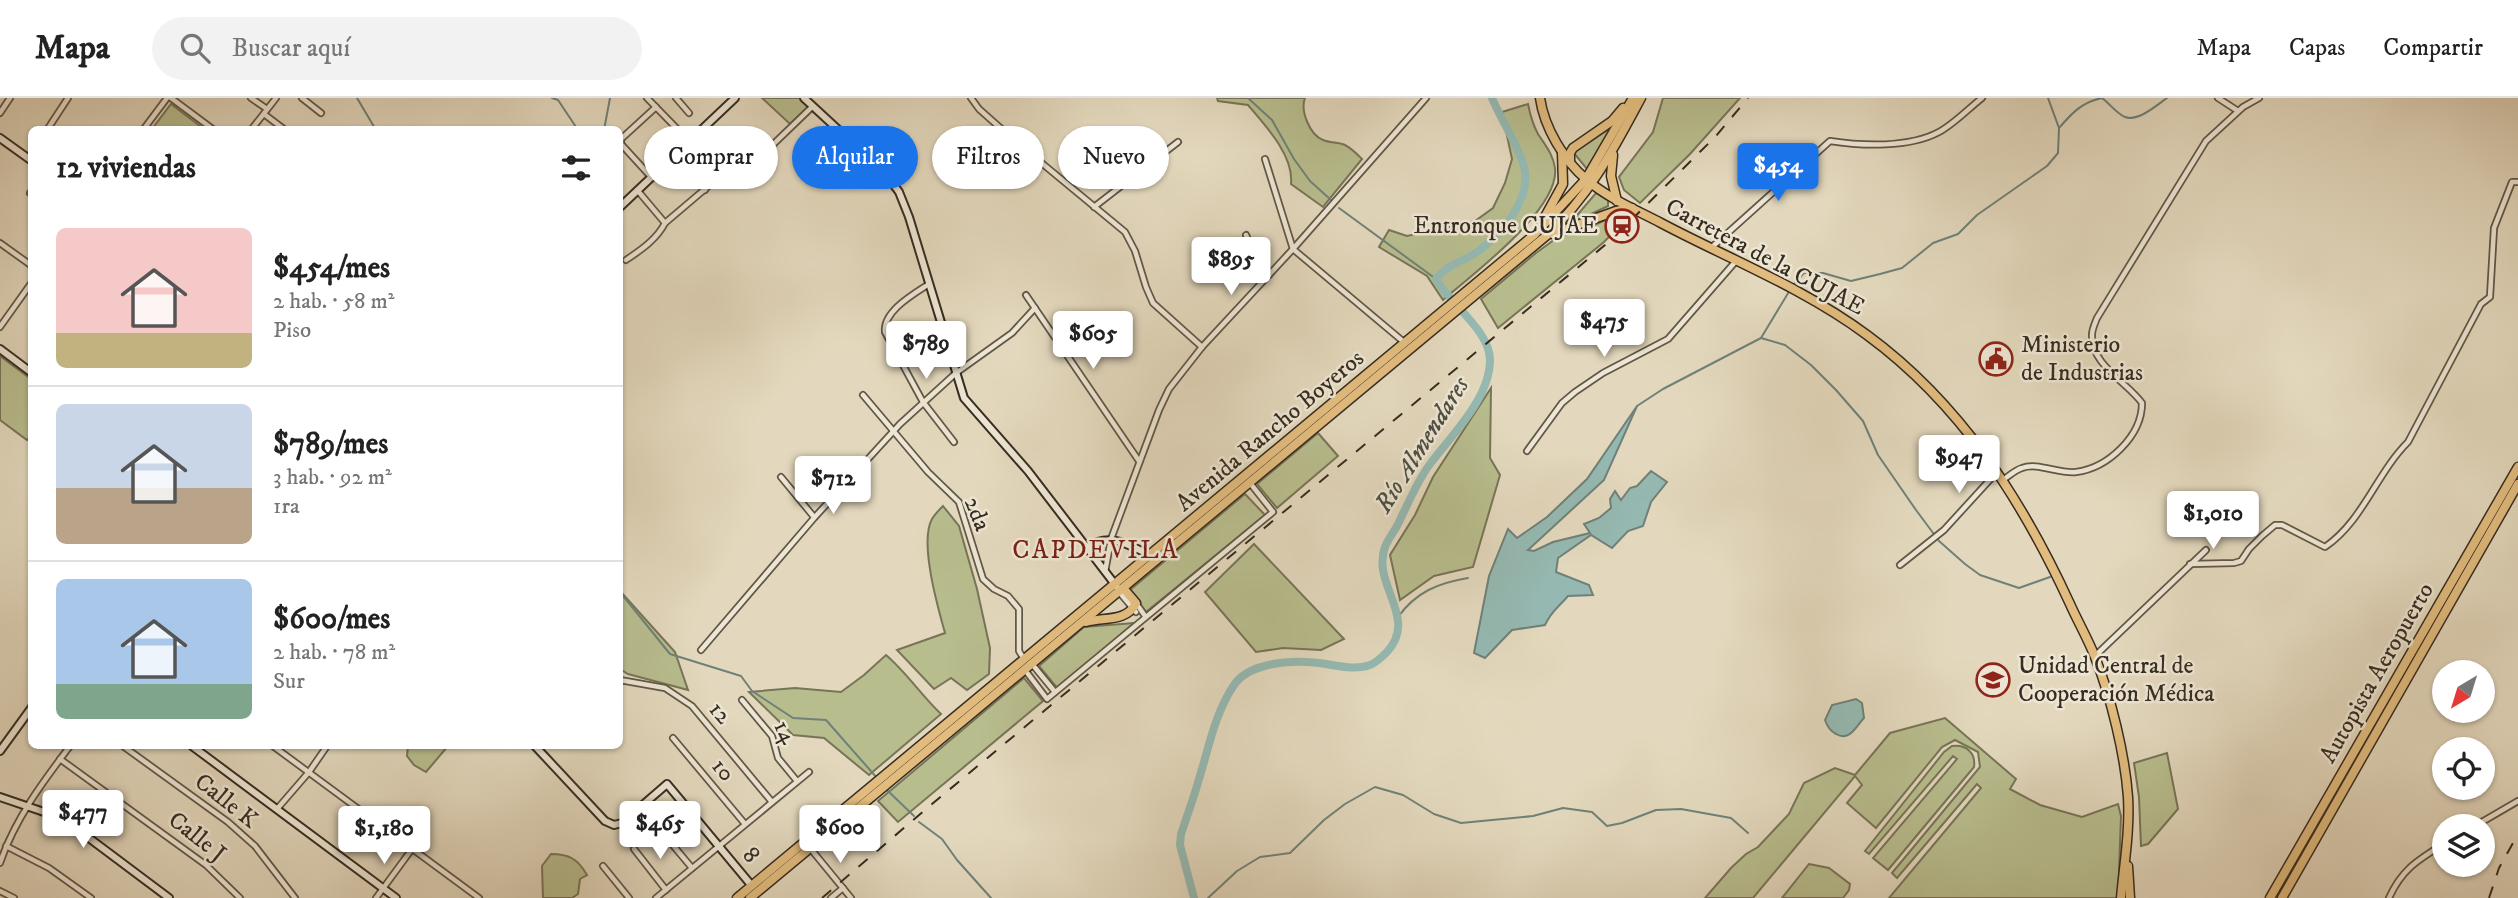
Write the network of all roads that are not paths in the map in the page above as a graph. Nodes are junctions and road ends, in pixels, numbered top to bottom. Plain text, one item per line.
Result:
1 (10, 98) edge
2 (68, 98) edge
3 (169, 98) edge
4 (251, 98) edge
5 (276, 98) edge
6 (302, 98) edge
7 (647, 98) edge
8 (676, 98) edge
9 (971, 98) edge
10 (1426, 98) edge
11 (1540, 98) edge
12 (1632, 98) edge
13 (1641, 98) edge
14 (1982, 98) edge
15 (2218, 98) edge
16 (2259, 98) edge
17 (730, 100) edge
18 (809, 101) edge
19 (656, 107) junction
20 (265, 111) junction
21 (2238, 111) junction
22 (0, 113) edge
23 (321, 113) dead end
24 (689, 113) dead end
25 (50, 126) edge
26 (146, 126) edge
27 (208, 126) edge
28 (254, 126) edge
29 (281, 126) edge
30 (674, 126) edge
31 (705, 126) edge
32 (778, 136) edge
33 (1621, 136) junction
34 (623, 137) edge
35 (0, 138) edge
36 (1556, 139) junction
37 (1583, 141) junction
38 (1178, 142) dead end
39 (623, 146) edge
40 (1562, 149) junction
41 (28, 156) edge
42 (1265, 159) dead end
43 (1571, 162) junction
44 (644, 169) edge
45 (1589, 182) junction
46 (2518, 182) edge
47 (644, 185) edge
48 (705, 190) edge
49 (638, 191) junction
50 (1617, 200) junction
51 (623, 204) edge
52 (1094, 207) junction
53 (1632, 208) junction
54 (1611, 213) junction
55 (665, 223) junction
56 (1246, 235) dead end
57 (1537, 238) junction
58 (0, 243) edge
59 (1293, 249) junction
60 (1710, 249) junction
61 (626, 260) dead end
62 (1736, 261) junction
63 (28, 263) edge
64 (1269, 275) junction
65 (929, 284) junction
66 (28, 288) edge
67 (1026, 295) dead end
68 (1035, 308) junction
69 (1434, 324) junction
70 (0, 327) edge
71 (1406, 343) junction
72 (1202, 347) junction
73 (0, 349) edge
74 (28, 370) edge
75 (956, 373) junction
76 (863, 395) dead end
77 (923, 402) junction
78 (895, 430) junction
79 (954, 442) dead end
80 (1527, 451) dead end
81 (1139, 462) junction
82 (2518, 467) edge
83 (1998, 471) junction
84 (782, 477) dead end
85 (2003, 480) junction
86 (1250, 483) junction
87 (2518, 484) edge
88 (814, 518) junction
89 (1111, 539) junction
90 (1085, 548) junction
91 (2206, 550) dead end
92 (1150, 555) junction
93 (2190, 564) junction
94 (1899, 565) dead end
95 (1105, 572) junction
96 (1115, 584) junction
97 (1122, 591) junction
98 (1134, 609) junction
99 (1145, 616) junction
100 (1081, 624) junction
101 (701, 650) dead end
102 (2095, 656) junction
103 (1027, 664) junction
104 (623, 681) edge
105 (1055, 692) junction
106 (742, 700) dead end
107 (28, 712) edge
108 (673, 737) dead end
109 (68, 749) edge
110 (127, 749) edge
111 (196, 749) edge
112 (277, 749) edge
113 (325, 749) edge
114 (538, 749) edge
115 (0, 751) edge
116 (60, 758) junction
117 (309, 772) junction
118 (808, 772) dead end
119 (797, 781) junction
120 (877, 787) junction
121 (0, 797) edge
122 (2518, 801) edge
123 (772, 802) junction
124 (27, 806) junction
125 (641, 806) junction
126 (277, 808) junction
127 (2495, 814) edge
128 (746, 824) junction
129 (6, 846) junction
130 (719, 846) junction
131 (810, 848) junction
132 (412, 849) junction
133 (634, 849) dead end
134 (2432, 852) edge
135 (2127, 855) junction
136 (0, 863) edge
137 (603, 866) dead end
138 (692, 868) junction
139 (752, 886) junction
140 (383, 888) junction
141 (843, 888) junction
142 (666, 890) junction
143 (0, 891) edge
144 (14, 898) edge
145 (91, 898) edge
146 (169, 898) edge
147 (240, 898) edge
148 (295, 898) edge
149 (376, 898) edge
150 (396, 898) edge
151 (479, 898) edge
152 (629, 898) edge
153 (656, 898) edge
154 (737, 898) edge
155 (750, 898) edge
156 (831, 898) edge
157 (851, 898) edge
158 (2121, 898) edge
159 (2130, 898) edge
160 (2270, 898) edge
161 (2282, 898) edge
162 (2389, 898) edge

1 - 22 street
2 - 25 street
3 - 26 street
3 - 27 street
4 - 20 street
5 - 20 street
6 - 23 street
7 - 19 street
8 - 24 street
9 - 52 street
10 - 59 street
11 - 36 highway, Carretera de la CUJAE
12 - 37 highway
12 - 45 highway, Avenida Rancho Boyeros
13 - 33 highway, Avenida Rancho Boyeros
14 - 60 street
15 - 21 street
16 - 21 street
17 - 31 street
18 - 32 street
18 - 65 street
19 - 30 street
19 - 34 street
20 - 28 street
20 - 29 street
21 - 85 street
33 - 45 highway, Avenida Rancho Boyeros
33 - 50 highway
35 - 41 street
36 - 37 highway
36 - 40 highway, Carretera de la CUJAE
37 - 43 highway
38 - 52 street
39 - 44 street
40 - 43 highway, Carretera de la CUJAE
40 - 57 highway
42 - 59 street
43 - 45 highway, Carretera de la CUJAE
45 - 50 highway, Carretera de la CUJAE
45 - 57 highway, Avenida Rancho Boyeros
46 - 93 street
47 - 49 street
48 - 55 street
49 - 51 street
49 - 55 street
50 - 53 highway, Carretera de la CUJAE
50 - 54 highway
52 - 72 street
53 - 54 highway
53 - 60 highway, Carretera de la CUJAE
54 - 57 highway
55 - 61 street
56 - 64 street
57 - 69 highway, Avenida Rancho Boyeros
58 - 63 street
59 - 64 street
59 - 71 street
60 - 62 highway, Carretera de la CUJAE
62 - 80 street
62 - 83 highway, Carretera de la CUJAE
64 - 72 street
65 - 75 street
65 - 77 street
66 - 70 street
67 - 68 street
68 - 75 street
68 - 81 street
69 - 71 highway, Avenida Rancho Boyeros
69 - 86 highway, Avenida Rancho Boyeros
71 - 92 highway, Avenida Rancho Boyeros
72 - 81 street
73 - 74 street
75 - 77 street
75 - 90 street
76 - 78 street, 2da
77 - 78 street
77 - 79 street
78 - 88 street
78 - 103 street, 2da
81 - 89 street
82 - 160 highway, Autopista Aeropuerto
83 - 85 highway, Carretera de la CUJAE
83 - 94 street
84 - 88 street
85 - 102 highway, Carretera de la CUJAE
86 - 97 highway, Avenida Rancho Boyeros
86 - 99 street
87 - 161 highway, Autopista Aeropuerto
88 - 101 street
89 - 90 street
89 - 92 street
89 - 95 street
90 - 95 street
91 - 93 street
92 - 96 highway, Avenida Rancho Boyeros
93 - 102 street
95 - 96 street
96 - 97 street
96 - 103 highway, Avenida Rancho Boyeros
97 - 98 highway
97 - 100 highway, Avenida Rancho Boyeros
98 - 99 street
98 - 99 street
98 - 100 highway
99 - 105 street
100 - 103 highway, Avenida Rancho Boyeros
102 - 135 highway, Carretera de la CUJAE
103 - 105 street
103 - 105 street
103 - 120 highway, Avenida Rancho Boyeros
104 - 123 street, 12
106 - 119 street, 14
107 - 115 street
108 - 128 street, 10
109 - 116 street
110 - 148 street, Calle K
111 - 126 street
112 - 117 street
113 - 117 street
114 - 125 street
116 - 124 street
116 - 147 street, Calle J
117 - 126 street
117 - 132 street
118 - 119 street
119 - 123 street
120 - 131 highway, Avenida Rancho Boyeros
120 - 139 highway, Avenida Rancho Boyeros
121 - 124 street
122 - 127 street
123 - 128 street
124 - 129 street
124 - 146 street
125 - 130 street, 8
125 - 138 street
126 - 140 street
128 - 130 street
129 - 136 street
129 - 145 street
130 - 138 street
130 - 139 street, 8
131 - 141 street
131 - 155 highway, Avenida Rancho Boyeros
132 - 140 street
132 - 151 street
133 - 142 street
134 - 162 street
135 - 158 highway, Carretera de la CUJAE
135 - 159 highway, Carretera de la CUJAE
137 - 152 street
138 - 142 street
139 - 154 highway, Avenida Rancho Boyeros
140 - 149 street
140 - 150 street
141 - 156 street
141 - 157 street
142 - 153 street
143 - 144 street

